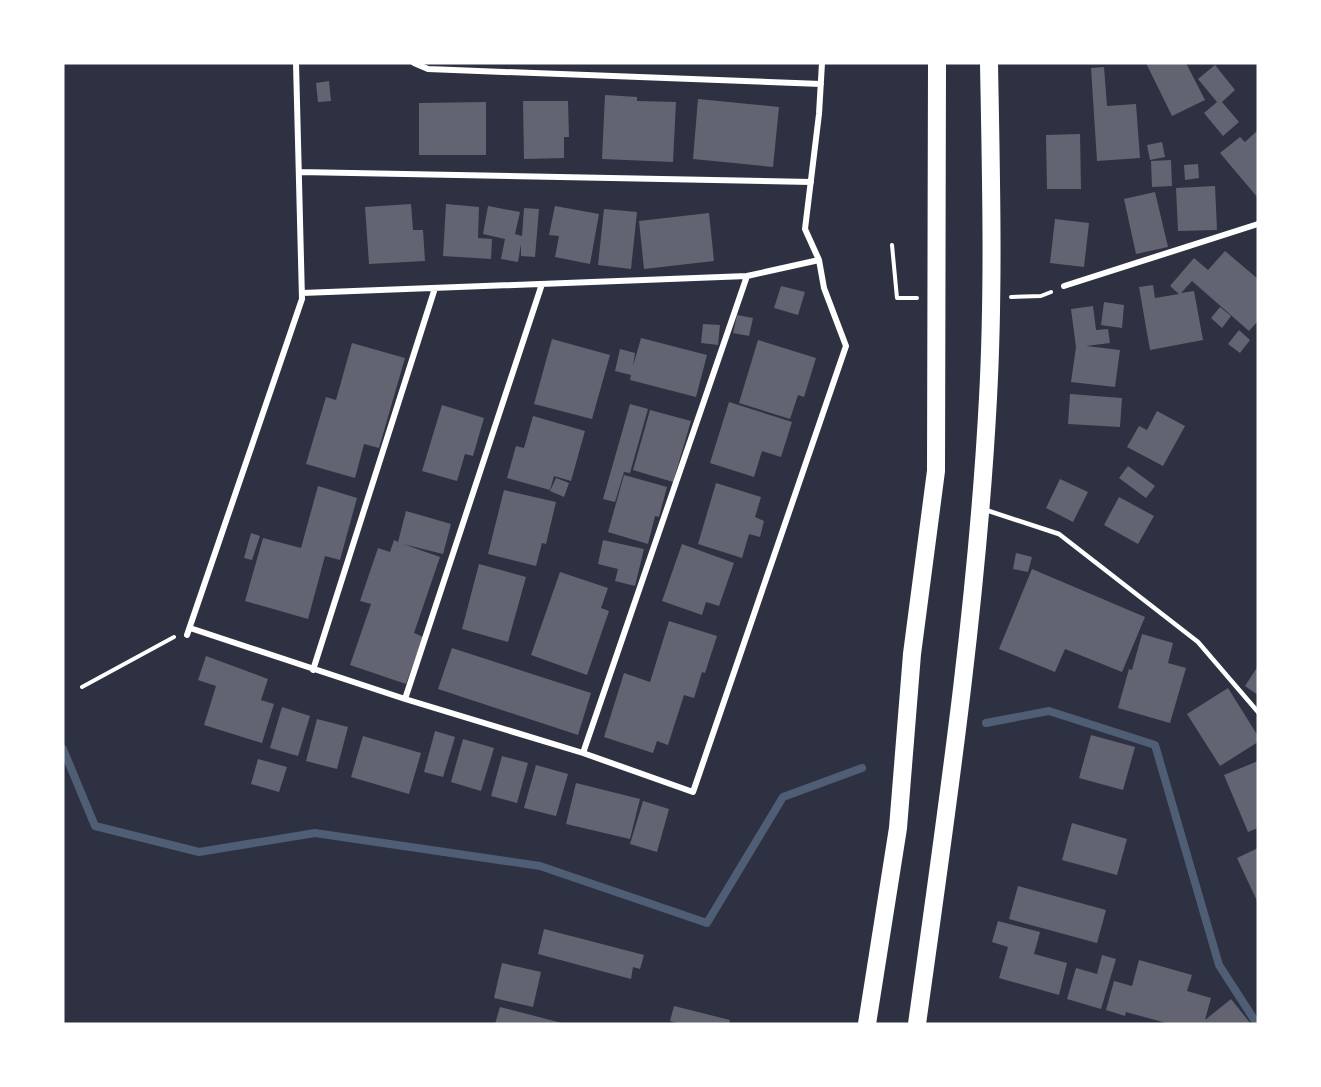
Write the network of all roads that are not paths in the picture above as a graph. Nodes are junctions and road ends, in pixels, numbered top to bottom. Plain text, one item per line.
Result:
1 (297, 63) edge
2 (414, 63) edge
3 (822, 63) edge
4 (937, 63) edge
5 (990, 63) edge
6 (428, 66) edge
7 (821, 84) junction
8 (299, 172) junction
9 (812, 182) junction
10 (1258, 224) edge
11 (819, 260) junction
12 (747, 276) junction
13 (542, 284) junction
14 (1065, 286) dead end
15 (435, 288) junction
16 (302, 293) junction
17 (980, 508) junction
18 (190, 628) junction
19 (188, 635) dead end
20 (313, 670) junction
21 (405, 699) junction
22 (1258, 712) edge
23 (583, 753) junction
24 (867, 1024) edge
25 (917, 1024) edge

1 - 8 street
2 - 6 street
3 - 7 street
4 - 24 highway
5 - 17 highway
6 - 7 street
7 - 9 street
8 - 9 street
8 - 16 street
9 - 11 street
10 - 14 street
11 - 12 street
11 - 23 street
12 - 13 street
12 - 23 street
13 - 15 street
13 - 21 street
15 - 16 street
15 - 20 street
16 - 18 street
17 - 22 lane
17 - 25 highway
18 - 19 street
18 - 20 street
20 - 21 street
21 - 23 street

